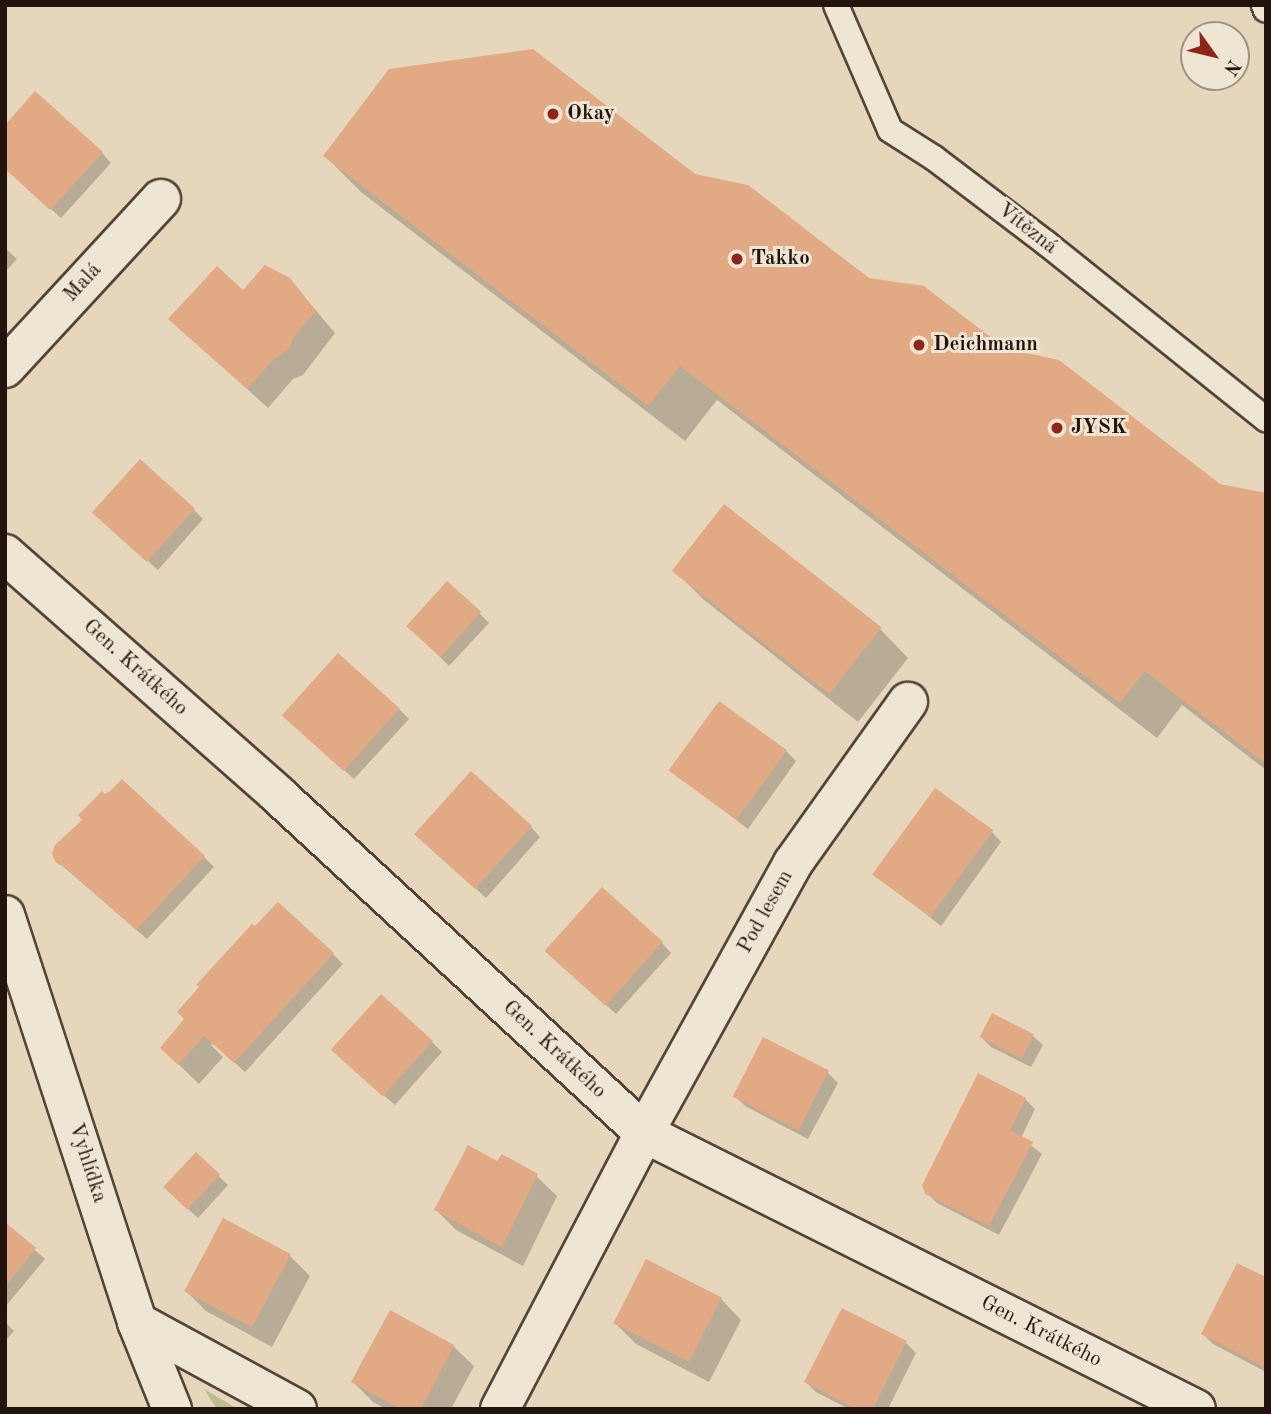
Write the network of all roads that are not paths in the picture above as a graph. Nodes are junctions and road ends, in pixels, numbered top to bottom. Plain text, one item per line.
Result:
1 (836, 5) edge
2 (161, 199) dead end
3 (5, 368) edge
4 (1266, 419) edge
5 (5, 554) edge
6 (908, 702) dead end
7 (5, 915) edge
8 (644, 1133) junction
9 (137, 1322) junction
10 (172, 1409) edge
11 (297, 1409) edge
12 (500, 1409) edge
13 (1196, 1409) edge

1 - 4 lane, Vítězná
2 - 3 street, Malá
5 - 8 street, Gen. Krátkého
6 - 8 street, Pod lesem
7 - 9 street, Vyhlídka
8 - 12 street, Pod lesem
8 - 13 street, Gen. Krátkého
9 - 10 street, Vyhlídka
9 - 11 street

